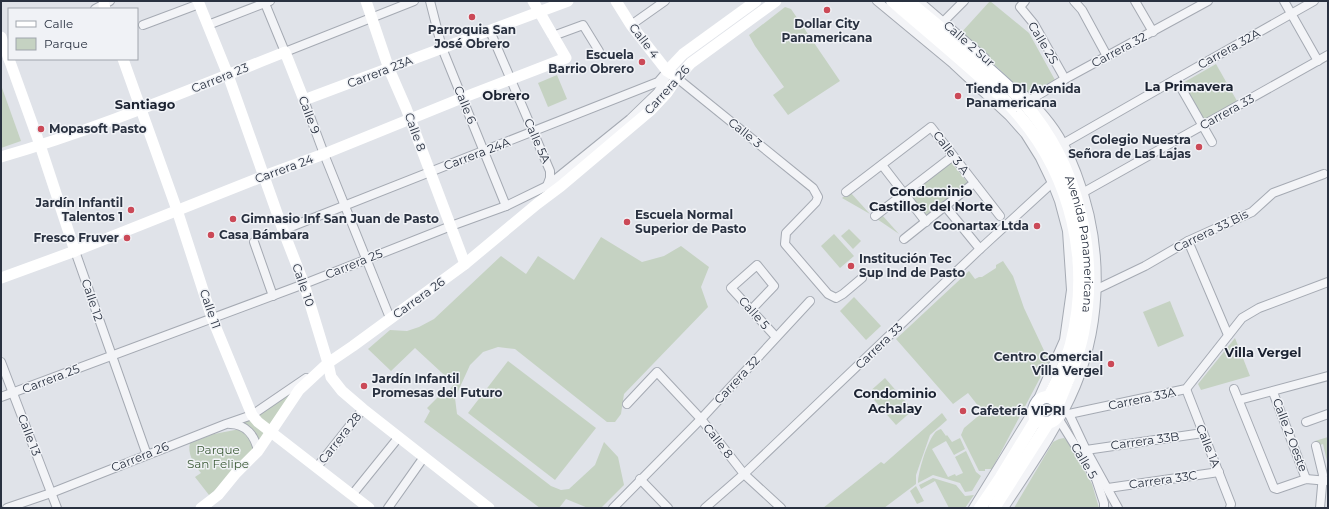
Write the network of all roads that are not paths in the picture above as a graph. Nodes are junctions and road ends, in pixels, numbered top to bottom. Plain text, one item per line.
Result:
1 (366, 1) edge
2 (414, 1) edge
3 (430, 1) edge
4 (532, 1) edge
5 (568, 1) edge
6 (616, 1) edge
7 (665, 1) edge
8 (756, 1) edge
9 (776, 1) edge
10 (877, 1) edge
11 (892, 1) edge
12 (908, 1) edge
13 (919, 1) edge
14 (964, 1) edge
15 (1074, 1) edge
16 (1135, 1) edge
17 (1208, 1) edge
18 (1284, 1) edge
19 (1314, 1) edge
20 (266, 2) edge
21 (199, 3) edge
22 (1023, 4) edge
23 (540, 12) junction
24 (1292, 14) junction
25 (372, 18) junction
26 (943, 22) junction
27 (208, 25) junction
28 (631, 25) junction
29 (143, 26) dead end
30 (490, 31) junction
31 (1153, 32) junction
32 (553, 36) junction
33 (3, 47) edge
34 (442, 48) junction
35 (599, 51) dead end
36 (285, 52) junction
37 (1328, 55) edge
38 (1107, 56) junction
39 (8, 57) edge
40 (9, 60) edge
41 (123, 60) edge
42 (1318, 61) junction
43 (389, 69) junction
44 (667, 71) junction
45 (228, 75) junction
46 (677, 78) junction
47 (1065, 79) junction
48 (1176, 79) junction
49 (511, 80) junction
50 (462, 98) junction
51 (304, 100) junction
52 (1030, 100) junction
53 (142, 109) junction
54 (410, 120) junction
55 (1202, 126) junction
56 (532, 132) junction
57 (1212, 142) dead end
58 (37, 146) junction
59 (485, 151) junction
60 (1052, 151) junction
61 (324, 154) junction
62 (953, 156) junction
63 (1, 157) edge
64 (882, 165) junction
65 (430, 172) junction
66 (1324, 174) dead end
67 (264, 176) junction
68 (974, 183) junction
69 (1052, 183) junction
70 (547, 186) junction
71 (846, 192) dead end
72 (1084, 192) junction
73 (904, 194) junction
74 (345, 205) junction
75 (506, 206) junction
76 (945, 206) junction
77 (177, 210) junction
78 (875, 216) dead end
79 (1000, 216) dead end
80 (926, 222) junction
81 (451, 226) junction
82 (283, 230) junction
83 (904, 239) dead end
84 (1188, 241) junction
85 (254, 242) dead end
86 (980, 249) junction
87 (75, 251) junction
88 (367, 259) junction
89 (465, 264) junction
90 (1, 278) edge
91 (862, 278) dead end
92 (1328, 282) edge
93 (304, 284) junction
94 (1098, 289) junction
95 (273, 296) junction
96 (810, 301) dead end
97 (751, 310) junction
98 (212, 318) junction
99 (390, 318) junction
100 (1228, 335) junction
101 (776, 338) junction
102 (111, 355) junction
103 (1, 362) edge
104 (328, 363) junction
105 (1328, 376) edge
106 (1186, 389) junction
107 (1234, 389) dead end
108 (1273, 392) junction
109 (13, 393) junction
110 (1, 397) edge
111 (1239, 400) junction
112 (627, 404) dead end
113 (363, 409) junction
114 (1052, 412) junction
115 (1328, 414) edge
116 (252, 415) junction
117 (701, 419) junction
118 (1306, 422) dead end
119 (226, 424) junction
120 (272, 432) junction
121 (1203, 433) junction
122 (398, 438) junction
123 (1316, 446) dead end
124 (1086, 450) junction
125 (258, 451) junction
126 (147, 455) junction
127 (424, 457) junction
128 (317, 467) junction
129 (1219, 472) junction
130 (744, 474) junction
131 (640, 479) junction
132 (1306, 479) junction
133 (1325, 480) edge
134 (1108, 488) junction
135 (51, 492) junction
136 (352, 495) junction
137 (1230, 506) edge
138 (7, 508) edge
139 (57, 508) edge
140 (201, 508) edge
141 (369, 508) edge
142 (388, 508) edge
143 (490, 508) edge
144 (612, 508) edge
145 (668, 508) edge
146 (705, 508) edge
147 (780, 508) edge
148 (973, 508) edge
149 (980, 508) edge
150 (994, 508) edge
151 (1004, 508) edge
152 (1104, 508) edge
153 (1118, 508) edge
154 (1320, 508) edge

1 - 25 street, Calle 8
2 - 25 street, Carrera 23
3 - 34 street, Calle 6
4 - 23 street
5 - 23 street, Carrera 23A
6 - 28 street, Calle 4
7 - 28 street
8 - 44 street, Carrera 26
9 - 46 street, Carrera 26
10 - 60 street
11 - 60 main road, Avenida Panamericana
12 - 60 main road, Avenida Panamericana
13 - 26 street, Calle 2 Sur
14 - 26 street
15 - 38 street
16 - 31 street
17 - 31 street, Carrera 32
18 - 24 street
19 - 24 street, Carrera 32A
20 - 27 street
20 - 36 street, Calle 9
21 - 27 street, Calle 10
21 - 29 street
22 - 47 street, Calle 2S
23 - 30 street, Carrera 23A
23 - 32 street
24 - 42 street
24 - 48 street, Carrera 32A
25 - 36 street, Carrera 23
25 - 43 street, Calle 8
26 - 52 street, Calle 2 Sur
27 - 45 street, Calle 10
28 - 44 street, Calle 4
30 - 34 street, Carrera 23A
30 - 49 street, Calle 5A
31 - 38 street, Carrera 32
32 - 35 street
32 - 49 street, Carrera 24
33 - 39 street
33 - 58 street
34 - 43 street, Carrera 23A
34 - 50 street, Calle 6
36 - 45 street, Carrera 23
36 - 51 street, Calle 9
37 - 42 street, Carrera 33
38 - 47 street, Carrera 32
40 - 58 street
41 - 53 street, Calle 11
42 - 55 street, Carrera 33
43 - 51 street, Carrera 23A
43 - 54 street, Calle 8
44 - 46 street, Calle 4
44 - 56 street, Carrera 24A
44 - 70 street, Carrera 25
45 - 53 street, Carrera 23
45 - 67 street, Calle 10
46 - 89 street, Carrera 26
46 - 91 street, Calle 3
47 - 52 street, Carrera 32
48 - 55 street
48 - 60 street, Carrera 32A
49 - 50 street, Carrera 24
49 - 56 street, Calle 5A
50 - 54 street, Carrera 24
50 - 59 street, Calle 6
51 - 61 street, Calle 9
52 - 60 street, Calle 2 Sur
53 - 58 street, Carrera 23
53 - 77 street, Calle 11
54 - 61 street, Carrera 24
54 - 65 street, Calle 8
55 - 57 street
55 - 72 street, Carrera 33
56 - 59 street, Carrera 24A
56 - 70 street, Calle 5A
58 - 63 street, Carrera 23
58 - 87 street, Calle 12
59 - 65 street, Carrera 24A
59 - 75 street, Calle 6
60 - 69 street
60 - 72 street
60 - 114 main road, Avenida Panamericana
61 - 67 street, Carrera 24
61 - 74 street, Calle 9
62 - 64 street, Calle 3 A
62 - 68 street, Calle 3 A
62 - 73 street
64 - 71 street
64 - 73 street
65 - 74 street, Carrera 24A
65 - 81 street, Calle 8
66 - 84 street, Carrera 33 Bis
67 - 77 street, Carrera 24
67 - 82 street, Calle 10
68 - 76 street
68 - 79 street, Calle 3 A
69 - 86 street, Carrera 33
69 - 114 street
70 - 75 street, Carrera 25
72 - 94 street
73 - 78 street
73 - 80 street
74 - 82 street, Carrera 24A
74 - 88 street, Calle 9
75 - 81 street, Carrera 25
76 - 80 street
76 - 86 street
77 - 87 street, Carrera 24
77 - 98 street, Calle 11
80 - 83 street
81 - 88 street, Carrera 25
81 - 89 street, Calle 8
82 - 93 street, Calle 10
84 - 94 street, Carrera 33 Bis
84 - 100 street
85 - 95 street
86 - 130 street, Carrera 33
87 - 90 street, Carrera 24
87 - 102 street, Calle 12
88 - 93 street, Carrera 25
88 - 99 street, Calle 9
89 - 99 street, Carrera 26
92 - 100 street, Carrera 33A
93 - 95 street, Carrera 25
93 - 104 street, Calle 10
94 - 114 street
95 - 98 street, Carrera 25
96 - 101 street, Carrera 32
97 - 97 street, Calle 5
97 - 101 street, Calle 5
98 - 102 street, Carrera 25
98 - 116 street, Calle 11
99 - 104 street, Carrera 26
100 - 106 street, Carrera 33A
101 - 117 street, Carrera 32
102 - 109 street, Carrera 25
102 - 126 street, Calle 12
103 - 109 street, Calle 13
104 - 113 street, Calle 10
104 - 116 street, Carrera 26
104 - 120 street
105 - 108 street
106 - 114 street, Carrera 33A
106 - 121 street, Calle 1A
107 - 111 street
108 - 111 street
108 - 132 street, Calle 2 Oeste
109 - 110 street, Carrera 25
109 - 135 street, Calle 13
111 - 132 street
112 - 117 street, Calle 8
113 - 122 street, Calle 10
113 - 128 street, Carrera 28
114 - 124 street
114 - 148 street
114 - 149 main road, Avenida Panamericana
114 - 150 main road, Avenida Panamericana
114 - 151 street
114 - 152 street, Calle 5
115 - 118 street
116 - 119 street, Carrera 26
116 - 120 street, Calle 11
117 - 130 street, Calle 8
117 - 131 street, Carrera 32
119 - 125 street
119 - 126 street, Carrera 26
120 - 125 street
120 - 128 street, Calle 11
121 - 124 street, Carrera 33B
121 - 129 street, Calle 1A
122 - 127 street, Calle 10
122 - 136 street
123 - 133 street
124 - 134 street
125 - 140 street
126 - 135 street, Carrera 26
127 - 142 street
127 - 143 street, Calle 10
128 - 136 street, Calle 11
129 - 134 street, Carrera 33C
129 - 137 street, Calle 1A
130 - 146 street, Carrera 33
130 - 147 street, Calle 8
131 - 144 street, Carrera 32
131 - 145 street
132 - 133 street
133 - 154 street
134 - 153 street
135 - 138 street, Carrera 26
135 - 139 street, Calle 13
136 - 141 street, Calle 11

